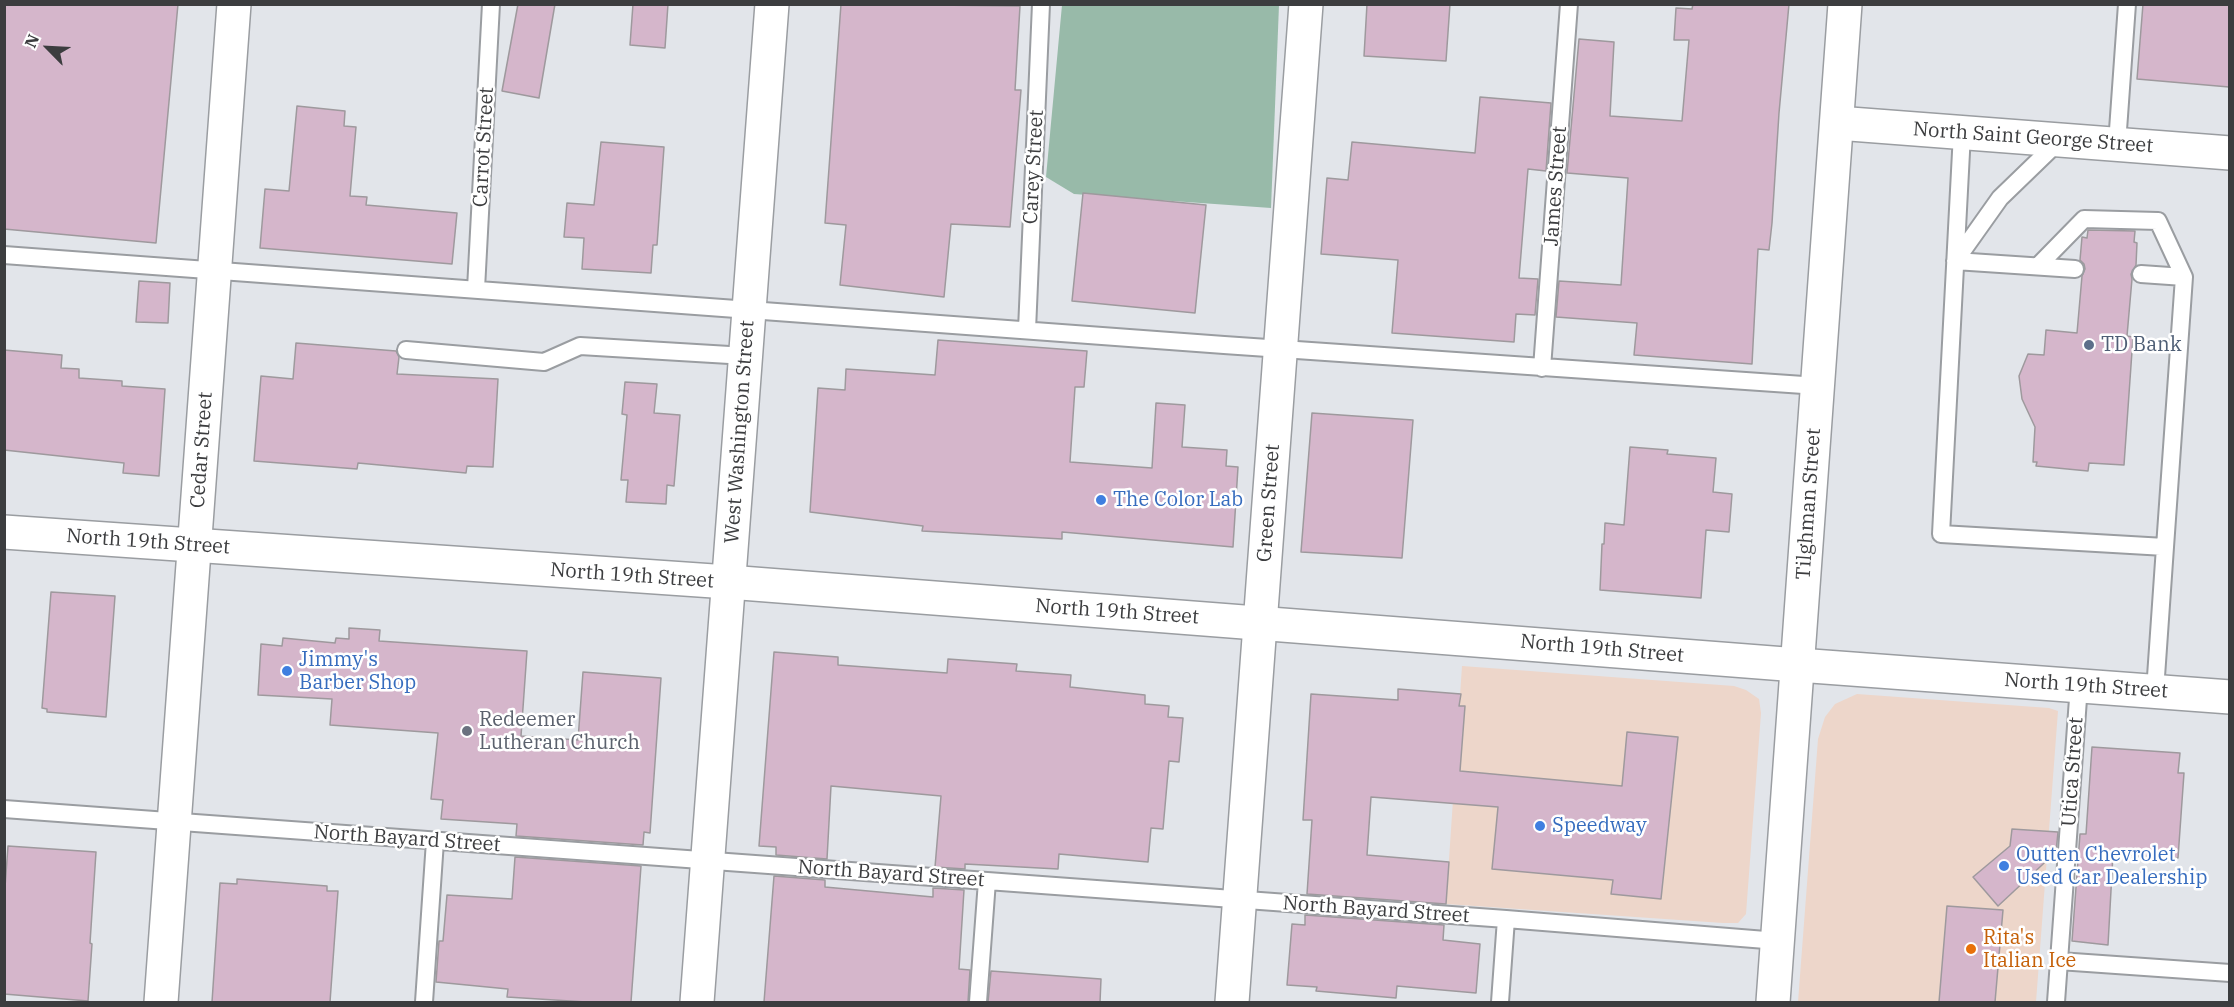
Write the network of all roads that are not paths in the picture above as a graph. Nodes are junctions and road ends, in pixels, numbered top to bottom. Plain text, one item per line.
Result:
1 (234, 4) edge
2 (491, 4) edge
3 (772, 4) edge
4 (1041, 4) edge
5 (1306, 4) edge
6 (1569, 4) edge
7 (1845, 4) edge
8 (2127, 4) edge
9 (1837, 123) junction
10 (1962, 133) junction
11 (2060, 140) junction
12 (2117, 144) junction
13 (2229, 153) edge
14 (4, 255) edge
15 (1955, 261) junction
16 (2038, 266) junction
17 (2075, 269) dead end
18 (215, 270) junction
19 (2141, 274) dead end
20 (2184, 277) junction
21 (476, 289) junction
22 (749, 309) junction
23 (1027, 330) junction
24 (406, 350) dead end
25 (1280, 350) junction
26 (746, 356) junction
27 (1542, 368) junction
28 (1818, 386) junction
29 (4, 532) edge
30 (195, 546) junction
31 (2165, 547) junction
32 (728, 582) junction
33 (1260, 623) junction
34 (1798, 665) junction
35 (2079, 685) junction
36 (2155, 691) junction
37 (2229, 696) edge
38 (4, 809) edge
39 (176, 821) junction
40 (435, 841) junction
41 (709, 861) junction
42 (987, 881) junction
43 (1239, 901) junction
44 (1506, 919) junction
45 (1778, 941) junction
46 (2059, 961) junction
47 (2229, 973) edge
48 (161, 1002) edge
49 (424, 1002) edge
50 (697, 1002) edge
51 (978, 1002) edge
52 (1232, 1002) edge
53 (1500, 1002) edge
54 (1773, 1002) edge
55 (2056, 1002) edge

1 - 18 street, Cedar Street
2 - 21 lane, Carrot Street
3 - 22 street, West Washington Street
4 - 23 lane, Carey Street
5 - 25 street, Green Street
6 - 27 lane, James Street
7 - 9 street, Tilghman Street
8 - 12 lane
9 - 10 street, North Saint George Street
9 - 28 street, Tilghman Street
10 - 11 street, North Saint George Street
10 - 15 lane
11 - 12 street, North Saint George Street
11 - 15 lane
12 - 13 street, North Saint George Street
14 - 18 lane
15 - 16 lane
15 - 31 lane
16 - 17 lane
16 - 20 lane
18 - 21 lane
18 - 30 street, Cedar Street
19 - 20 lane
20 - 31 lane
21 - 22 lane
22 - 23 lane
22 - 26 street, West Washington Street
23 - 25 lane
24 - 26 lane
25 - 27 lane
25 - 33 street, Green Street
26 - 32 street, West Washington Street
27 - 28 lane
28 - 34 street, Tilghman Street
29 - 30 street, North 19th Street
30 - 32 street, North 19th Street
30 - 39 street, Cedar Street
31 - 36 lane
32 - 33 street, North 19th Street
32 - 41 street, West Washington Street
33 - 34 street, North 19th Street
33 - 43 street, Green Street
34 - 35 street, North 19th Street
34 - 45 street, Tilghman Street
35 - 36 street, North 19th Street
35 - 46 lane, Utica Street
36 - 37 street, North 19th Street
38 - 39 lane, North Bayard Street
39 - 40 lane, North Bayard Street
39 - 48 street, Cedar Street
40 - 41 lane, North Bayard Street
40 - 49 lane
41 - 42 lane, North Bayard Street
41 - 50 street, West Washington Street
42 - 43 lane, North Bayard Street
42 - 51 lane
43 - 44 lane, North Bayard Street
43 - 52 street, Green Street
44 - 45 lane, North Bayard Street
44 - 53 lane
45 - 54 street, Tilghman Street
46 - 47 lane
46 - 55 lane, Utica Street

